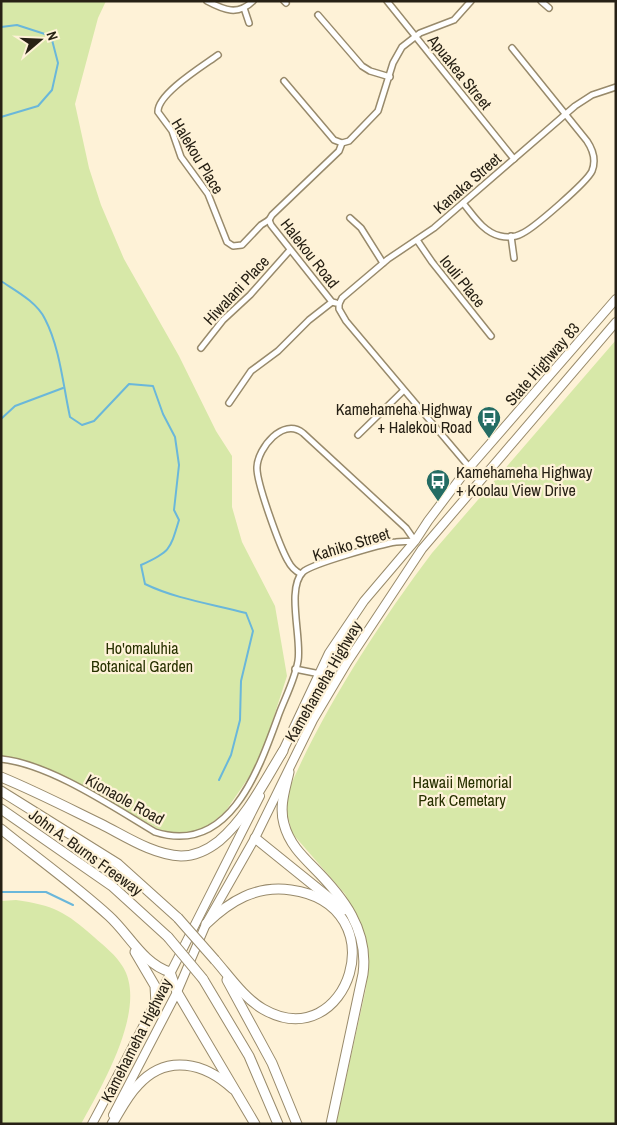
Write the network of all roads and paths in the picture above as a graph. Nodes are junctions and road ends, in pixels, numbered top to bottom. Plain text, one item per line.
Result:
1 (207, 1) edge
2 (253, 1) edge
3 (387, 1) edge
4 (471, 1) edge
5 (541, 1) edge
6 (244, 8) junction
7 (549, 8) dead end
8 (318, 15) dead end
9 (249, 24) dead end
10 (415, 36) junction
11 (512, 48) dead end
12 (218, 55) dead end
13 (390, 77) junction
14 (284, 81) dead end
15 (616, 87) edge
16 (565, 114) junction
17 (342, 143) junction
18 (514, 159) junction
19 (463, 203) junction
20 (350, 218) dead end
21 (270, 220) junction
22 (511, 236) junction
23 (417, 240) junction
24 (290, 250) junction
25 (514, 258) dead end
26 (383, 263) junction
27 (616, 299) edge
28 (332, 302) junction
29 (339, 304) junction
30 (616, 322) edge
31 (491, 336) dead end
32 (201, 348) dead end
33 (544, 382) junction
34 (404, 391) junction
35 (555, 392) junction
36 (229, 403) dead end
37 (358, 435) dead end
38 (470, 468) junction
39 (482, 479) junction
40 (415, 541) junction
41 (422, 549) junction
42 (301, 574) junction
43 (295, 669) junction
44 (320, 674) junction
45 (334, 684) junction
46 (282, 751) junction
47 (1, 759) edge
48 (289, 772) junction
49 (1, 777) edge
50 (1, 791) edge
51 (1, 809) edge
52 (1, 829) edge
53 (240, 835) junction
54 (255, 838) junction
55 (348, 910) junction
56 (108, 916) junction
57 (206, 924) junction
58 (215, 960) junction
59 (170, 972) junction
60 (177, 992) junction
61 (156, 1004) junction
62 (237, 1092) junction
63 (92, 1124) edge
64 (108, 1124) edge
65 (112, 1124) edge
66 (255, 1124) edge
67 (278, 1124) edge
68 (297, 1124) edge
69 (331, 1124) edge

1 - 6 street
2 - 6 street
3 - 10 street, Apuakea Street
4 - 10 street, Halekou Road
5 - 7 street
6 - 9 street
8 - 13 street
10 - 13 street, Halekou Road
10 - 18 street, Apuakea Street
11 - 16 street
12 - 21 street, Halekou Place
13 - 17 street, Halekou Road
14 - 17 street
15 - 16 street, Kanaka Street
16 - 18 street, Kanaka Street
16 - 22 street
17 - 21 street, Halekou Road
18 - 19 street, Kanaka Street
19 - 22 street
19 - 23 street, Kanaka Street
20 - 26 street
21 - 24 street, Halekou Road
22 - 25 street
23 - 26 street, Kanaka Street
23 - 31 street, Iouli Place
24 - 28 street, Halekou Road
24 - 32 street, Hiwalani Place
26 - 29 street, Kanaka Street
27 - 33 main road, State Highway 83
28 - 29 street, Halekou Road
28 - 36 street
29 - 34 street, Halekou Road
30 - 35 main road, Kamehameha Highway
33 - 35 main road
33 - 38 main road, State Highway 83
34 - 37 street
34 - 38 street, Halekou Road
35 - 39 main road, Kamehameha Highway
38 - 39 main road
38 - 40 main road, State Highway 83
39 - 41 main road, Kamehameha Highway
40 - 41 main road
40 - 42 street, Kahiko Street
40 - 42 street
40 - 44 main road, Kamehameha Highway
41 - 45 main road, Kamehameha Highway
42 - 43 street, Kahiko Street
43 - 44 street
43 - 47 street, Kionaole Road
44 - 45 main road
44 - 46 main road, Kamehameha Highway
45 - 48 main road, Kamehameha Highway
46 - 49 highway
46 - 53 main road, Kamehameha Highway
48 - 54 main road, Kamehameha Highway
48 - 55 highway
50 - 58 highway, John A. Burns Freeway, bridge
51 - 67 highway, John A. Burns Freeway, bridge
52 - 56 highway
53 - 54 main road
53 - 59 main road, Kamehameha Highway
54 - 55 highway
54 - 57 main road, Kamehameha Highway
55 - 69 highway
56 - 59 highway
56 - 61 highway
57 - 58 highway
57 - 60 main road, Kamehameha Highway
58 - 68 highway
59 - 60 highway
59 - 61 main road, Kamehameha Highway
60 - 62 highway
60 - 64 main road, Kamehameha Highway
61 - 63 main road, Kamehameha Highway
62 - 65 highway
62 - 66 highway

